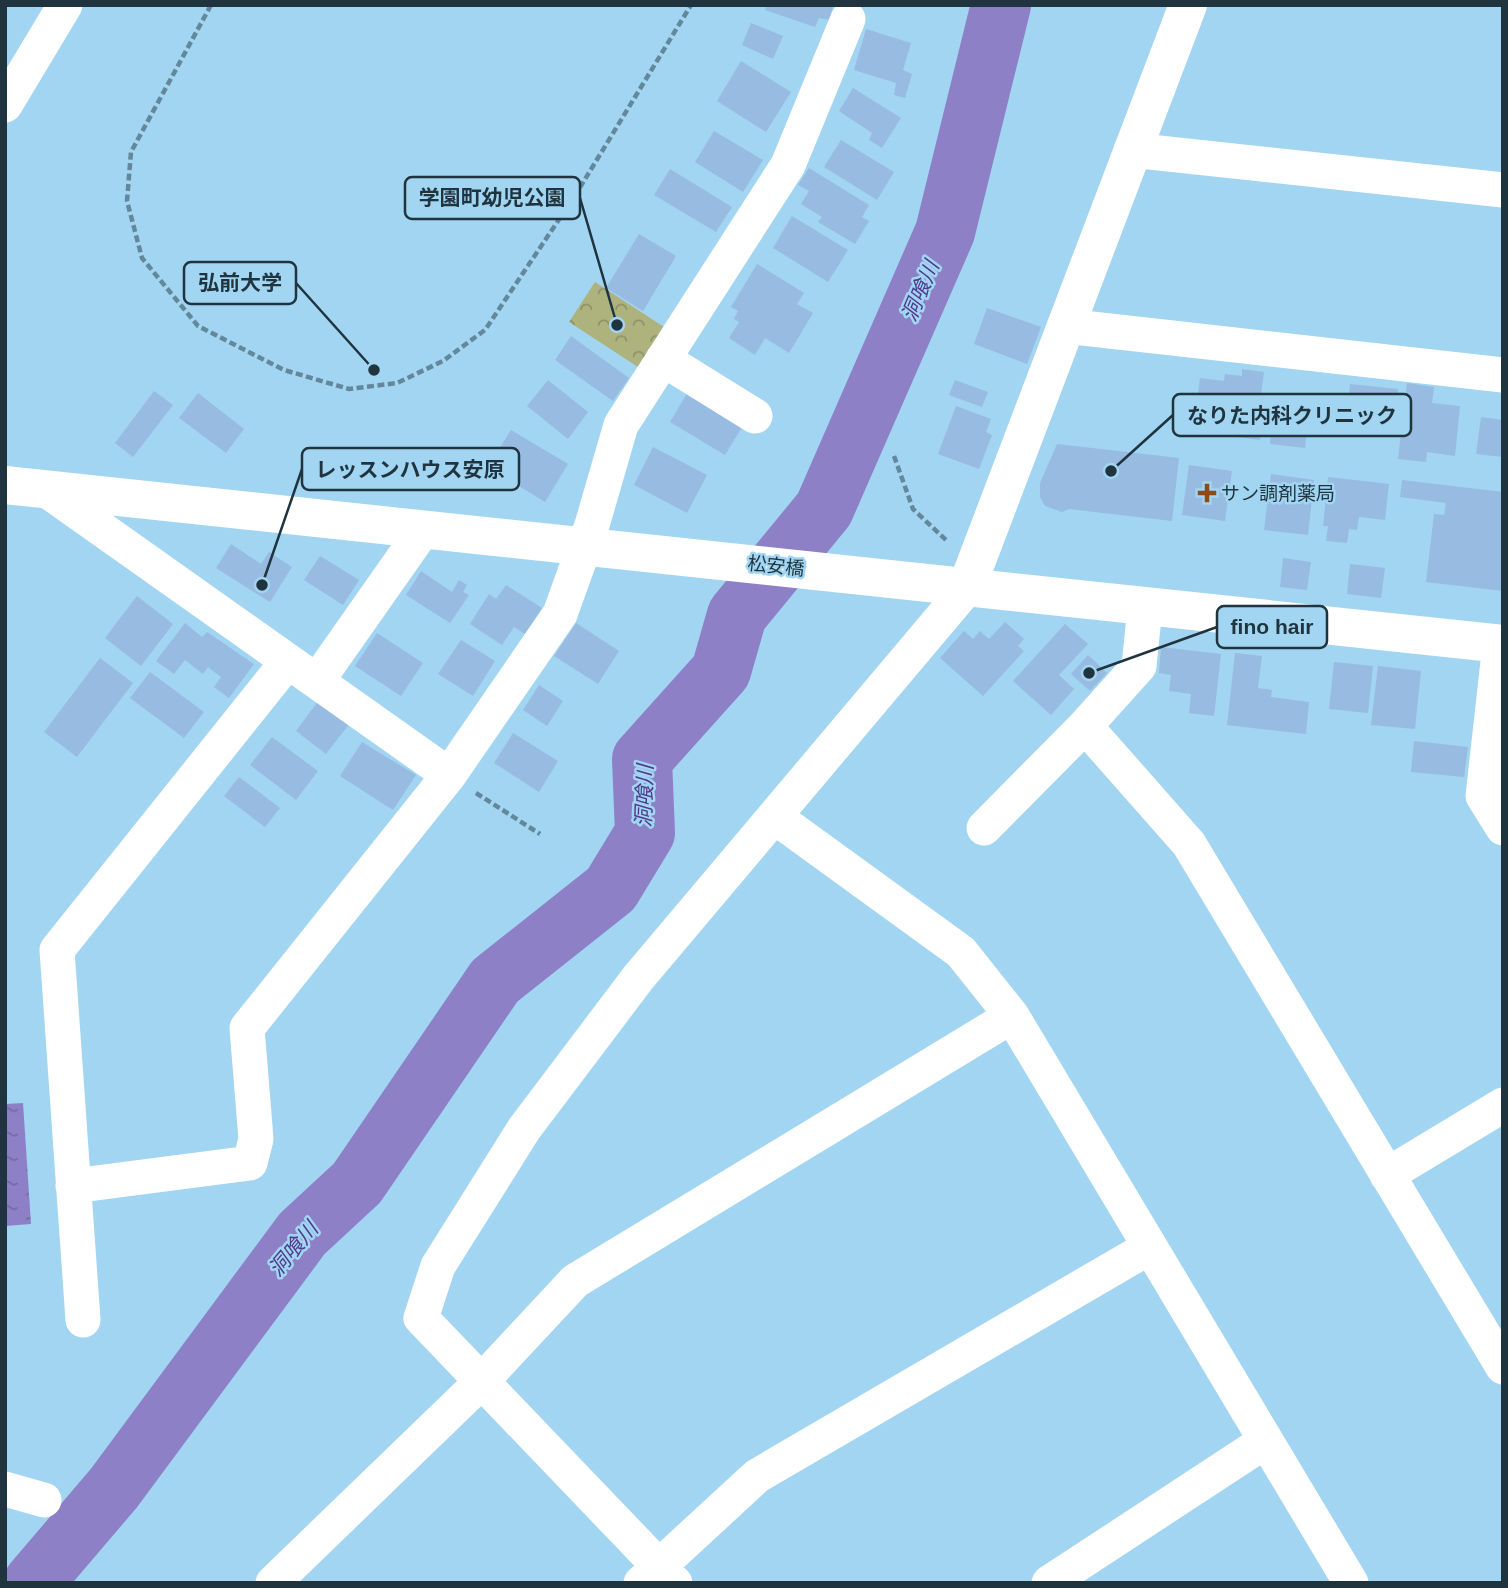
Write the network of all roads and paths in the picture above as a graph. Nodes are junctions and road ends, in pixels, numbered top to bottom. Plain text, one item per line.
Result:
1 (65, 5) edge
2 (211, 5) edge
3 (691, 5) edge
4 (1188, 5) edge
5 (848, 19) dead end
6 (5, 105) edge
7 (1131, 150) junction
8 (1503, 190) edge
9 (1065, 326) junction
10 (663, 359) junction
11 (1503, 375) edge
12 (755, 416) dead end
13 (894, 456) dead end
14 (5, 485) edge
15 (45, 489) junction
16 (423, 530) junction
17 (949, 543) dead end
18 (584, 548) junction
19 (966, 589) junction
20 (1144, 607) junction
21 (1501, 644) edge
22 (288, 661) junction
23 (317, 681) junction
24 (1085, 726) junction
25 (449, 775) junction
26 (775, 817) junction
27 (984, 828) dead end
28 (1503, 828) edge
29 (540, 834) dead end
30 (1012, 1016) junction
31 (1503, 1105) edge
32 (1387, 1175) junction
33 (73, 1186) junction
34 (1148, 1248) junction
35 (83, 1320) dead end
36 (1503, 1367) edge
37 (481, 1383) junction
38 (1264, 1442) junction
39 (5, 1489) edge
40 (44, 1500) dead end
41 (658, 1577) edge
42 (273, 1583) edge
43 (1049, 1583) edge
44 (1351, 1583) edge

1 - 6 street
2 - 3 path
4 - 7 street
5 - 10 street
7 - 8 street
7 - 9 street
9 - 11 street
9 - 19 street
10 - 12 street
10 - 18 street
13 - 17 path
14 - 15 street, 松安橋
15 - 16 street, 松安橋
15 - 22 street
16 - 18 street, 松安橋
16 - 23 street
18 - 19 street, 松安橋
18 - 25 street
19 - 20 street, 松安橋
19 - 26 street
20 - 21 street, 松安橋
20 - 24 street
21 - 28 street
22 - 23 street
22 - 33 street
23 - 25 street
24 - 27 street
24 - 32 street
25 - 29 path
25 - 33 street
26 - 30 street
26 - 37 street
30 - 34 street
30 - 37 street
31 - 32 street
32 - 36 street
33 - 35 street
34 - 38 street
34 - 41 street
37 - 41 street
37 - 42 street
38 - 43 street
38 - 44 street
39 - 40 street

